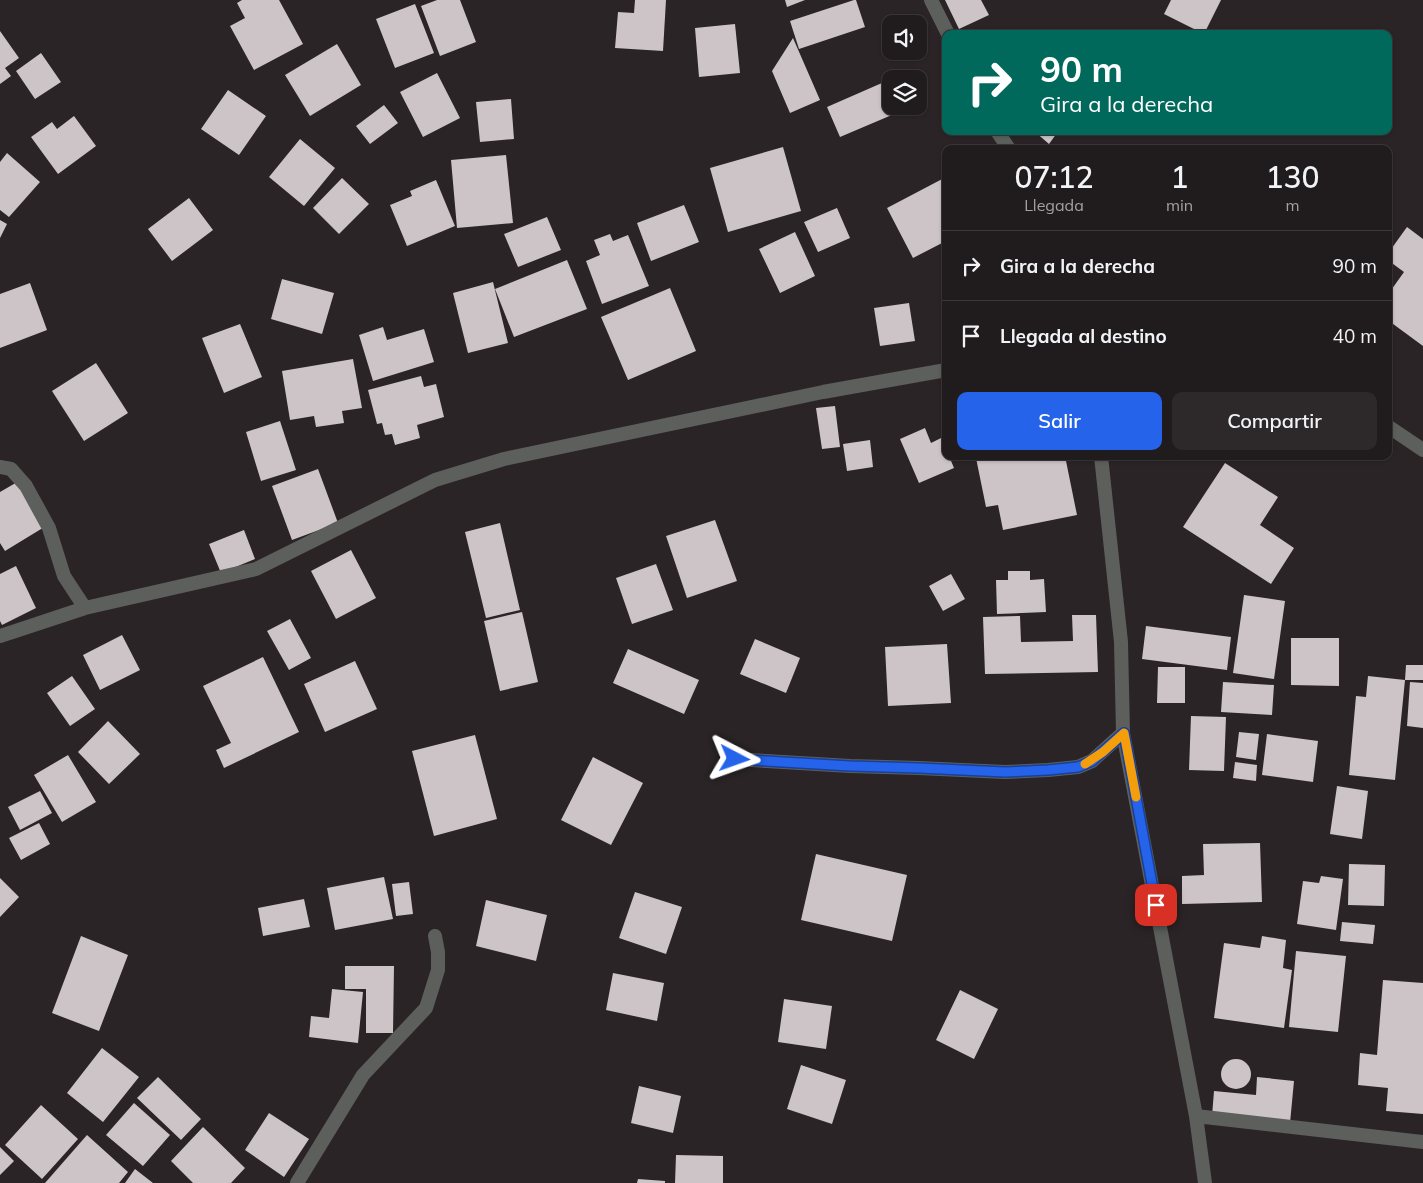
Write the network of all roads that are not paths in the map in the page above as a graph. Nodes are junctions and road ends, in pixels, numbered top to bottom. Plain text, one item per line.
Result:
1 (931, 0) edge
2 (946, 30) edge
3 (942, 371) edge
4 (1392, 429) edge
5 (1423, 450) edge
6 (1102, 460) edge
7 (0, 467) edge
8 (86, 608) junction
9 (0, 636) edge
10 (1124, 733) junction
11 (735, 759) dead end
12 (435, 936) dead end
13 (1196, 1116) junction
14 (1423, 1142) edge
15 (297, 1183) edge
16 (1205, 1183) edge

1 - 2 street
3 - 8 street
4 - 5 street
6 - 10 street
7 - 8 street
8 - 9 street
10 - 11 street
10 - 13 street
12 - 15 street
13 - 14 street
13 - 16 street

